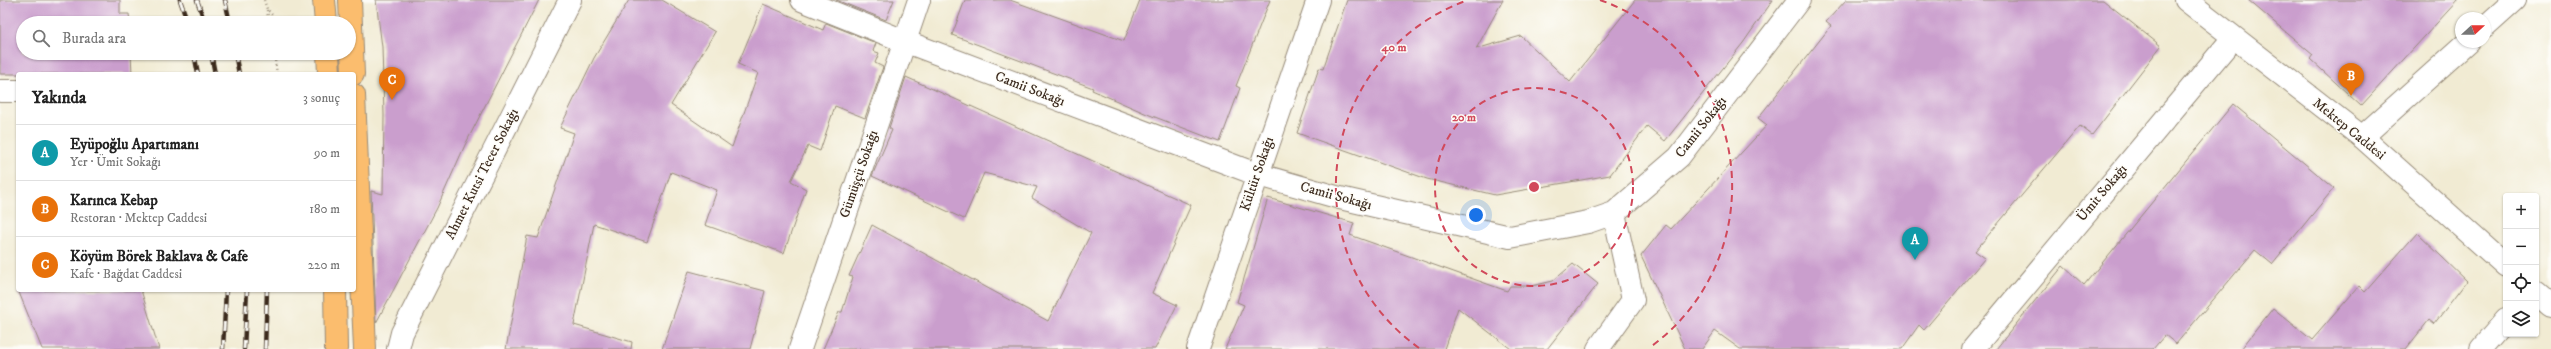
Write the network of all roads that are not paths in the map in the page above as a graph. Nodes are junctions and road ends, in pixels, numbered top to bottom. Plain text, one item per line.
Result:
1 (324, 0) edge
2 (350, 0) edge
3 (570, 0) edge
4 (802, 0) edge
5 (919, 0) edge
6 (1318, 0) edge
7 (1799, 0) edge
8 (2186, 0) edge
9 (2515, 0) edge
10 (325, 16) edge
11 (351, 16) edge
12 (2491, 22) edge
13 (2233, 38) junction
14 (904, 41) junction
15 (2461, 48) edge
16 (328, 60) edge
17 (352, 60) edge
18 (329, 72) edge
19 (353, 72) edge
20 (0, 91) edge
21 (16, 91) edge
22 (2362, 137) junction
23 (356, 141) edge
24 (1256, 174) junction
25 (1614, 213) junction
26 (2505, 265) edge
27 (335, 292) edge
28 (2539, 296) edge
29 (2551, 306) edge
30 (2503, 323) edge
31 (336, 349) edge
32 (365, 349) edge
33 (398, 349) edge
34 (800, 349) edge
35 (1198, 349) edge
36 (1598, 349) edge
37 (1973, 349) edge
38 (2481, 349) edge

1 - 10 main road
2 - 11 main road
3 - 33 street, Ahmet Kutsi Tecer Sokağı
4 - 14 street, Camii Sokağı
5 - 14 street, Gümüşçü Sokağı
6 - 24 street, Kültür Sokağı
7 - 25 street, Camii Sokağı
8 - 13 street, Mektep Caddesi
9 - 12 street
13 - 22 street, Mektep Caddesi
13 - 37 street, Ümit Sokağı
14 - 24 street, Camii Sokağı
14 - 34 street, Gümüşçü Sokağı
15 - 22 street
16 - 18 main road
17 - 19 main road
20 - 21 street
22 - 26 street, Mektep Caddesi
23 - 32 main road
24 - 25 street, Camii Sokağı
24 - 35 street, Kültür Sokağı
25 - 36 street
27 - 31 main road
28 - 29 street
30 - 38 street

